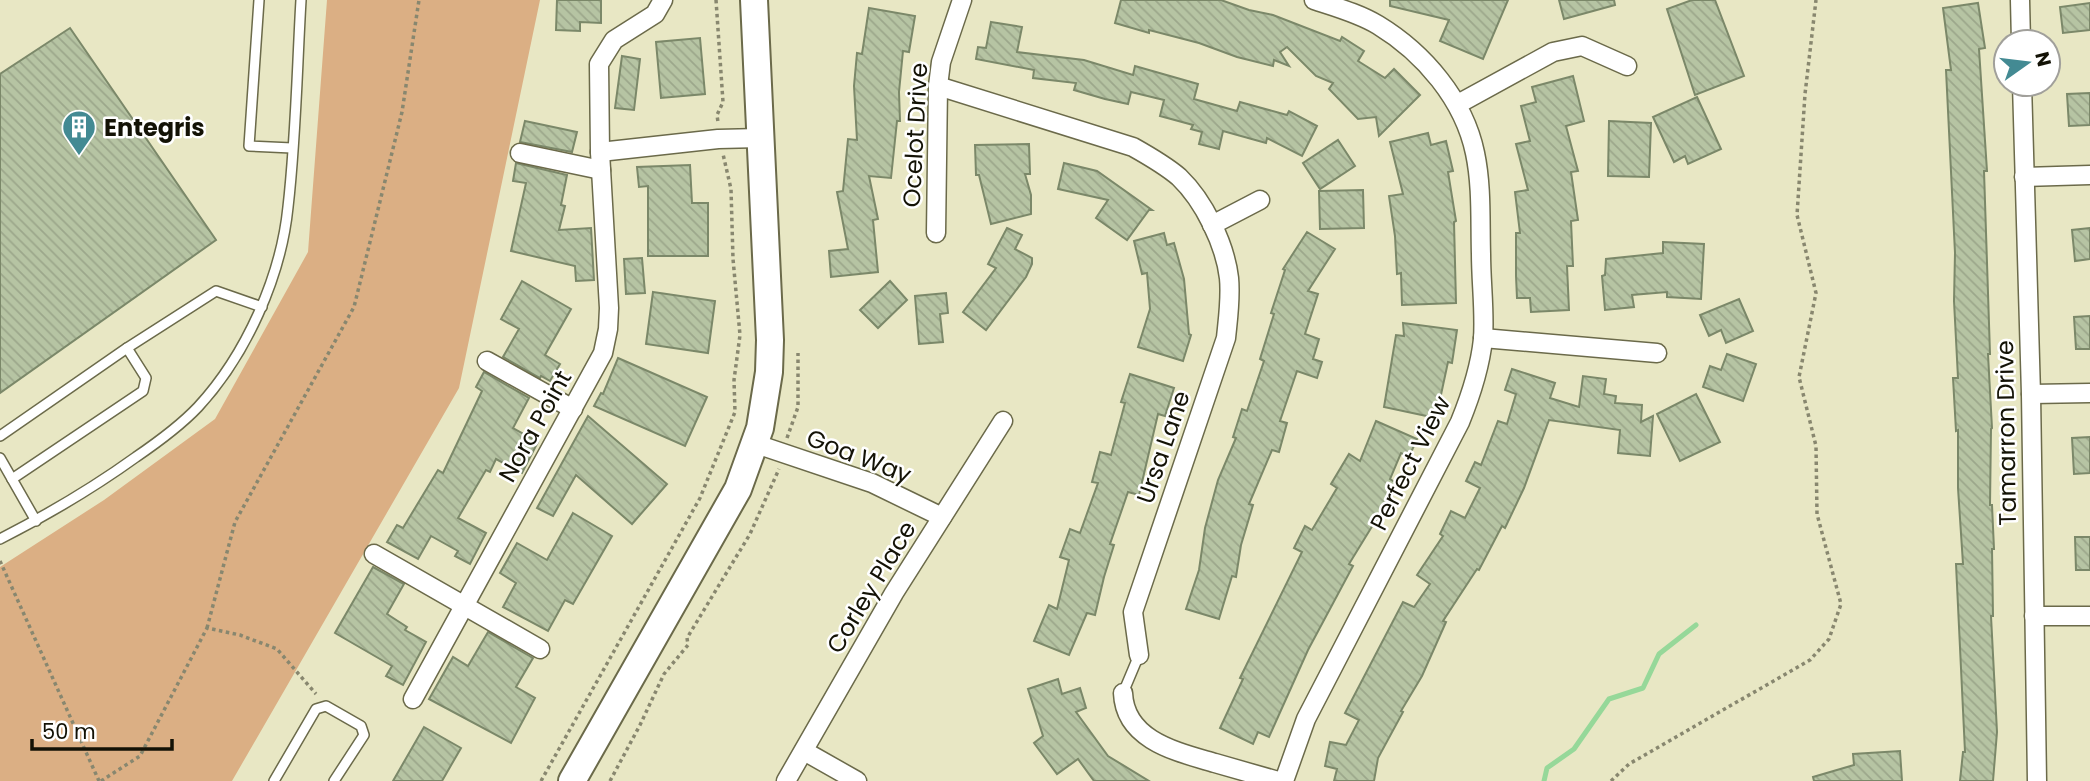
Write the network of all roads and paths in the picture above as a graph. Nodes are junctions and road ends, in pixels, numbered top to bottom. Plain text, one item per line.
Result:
1 (258, 0) edge
2 (301, 0) edge
3 (419, 0) edge
4 (663, 0) edge
5 (716, 0) edge
6 (754, 0) edge
7 (961, 0) edge
8 (1314, 0) edge
9 (1818, 0) edge
10 (2020, 0) edge
11 (2021, 28) edge
12 (1627, 66) dead end
13 (938, 86) junction
14 (2022, 98) edge
15 (1458, 104) junction
16 (760, 138) junction
17 (721, 139) junction
18 (292, 148) junction
19 (600, 152) junction
20 (520, 153) dead end
21 (601, 170) junction
22 (2090, 175) edge
23 (2024, 177) junction
24 (1260, 200) dead end
25 (1212, 225) junction
26 (936, 233) dead end
27 (262, 307) junction
28 (1483, 338) junction
29 (127, 348) junction
30 (798, 353) dead end
31 (1657, 353) dead end
32 (488, 361) dead end
33 (2090, 393) edge
34 (2031, 394) junction
35 (573, 409) junction
36 (1003, 422) dead end
37 (0, 436) edge
38 (756, 444) junction
39 (783, 453) junction
40 (0, 458) edge
41 (12, 479) junction
42 (942, 517) junction
43 (36, 521) junction
44 (0, 539) edge
45 (374, 554) dead end
46 (0, 561) edge
47 (465, 605) junction
48 (2034, 616) junction
49 (2090, 616) edge
50 (207, 628) junction
51 (540, 649) dead end
52 (1139, 655) joint
53 (1125, 687) joint
54 (413, 699) dead end
55 (326, 706) junction
56 (804, 751) junction
57 (100, 781) edge
58 (274, 781) edge
59 (334, 781) edge
60 (541, 781) edge
61 (572, 781) edge
62 (610, 781) edge
63 (786, 781) edge
64 (857, 781) edge
65 (1278, 781) edge
66 (1284, 781) edge
67 (1611, 781) edge
68 (2037, 781) edge

1 - 18 lane
2 - 18 lane
3 - 50 path
4 - 19 street, Nora Point
5 - 17 path
6 - 16 main road
7 - 13 street, Ocelot Drive
8 - 15 street, Perfect View
9 - 67 path
10 - 11 street
12 - 15 street
13 - 25 street, Ursa Lane
13 - 26 street, Ocelot Drive
14 - 23 street, Tamarron Drive
15 - 28 street, Perfect View
16 - 17 street
16 - 38 main road
17 - 19 street
17 - 60 path
18 - 27 lane
19 - 21 street, Nora Point
20 - 21 street
21 - 35 street, Nora Point
22 - 23 street
23 - 34 street, Tamarron Drive
24 - 25 street
25 - 52 street, Ursa Lane
27 - 29 lane
27 - 43 lane
28 - 31 street
28 - 66 street, Perfect View
29 - 37 lane
29 - 41 lane
30 - 39 path
32 - 35 street
33 - 34 street
34 - 48 street, Tamarron Drive
35 - 47 street, Nora Point
36 - 42 street, Corley Place
38 - 39 street, Goa Way
38 - 61 main road
39 - 42 street, Goa Way
39 - 62 path
40 - 41 lane
41 - 43 lane
42 - 56 street, Corley Place
43 - 44 lane
45 - 47 street
46 - 57 path
47 - 51 street
47 - 54 street, Nora Point
48 - 49 street
48 - 68 street, Tamarron Drive
50 - 55 path
50 - 57 path
52 - 53 lane, Ursa Lane
53 - 65 street
55 - 58 lane
55 - 59 lane
56 - 63 street, Corley Place
56 - 64 street

